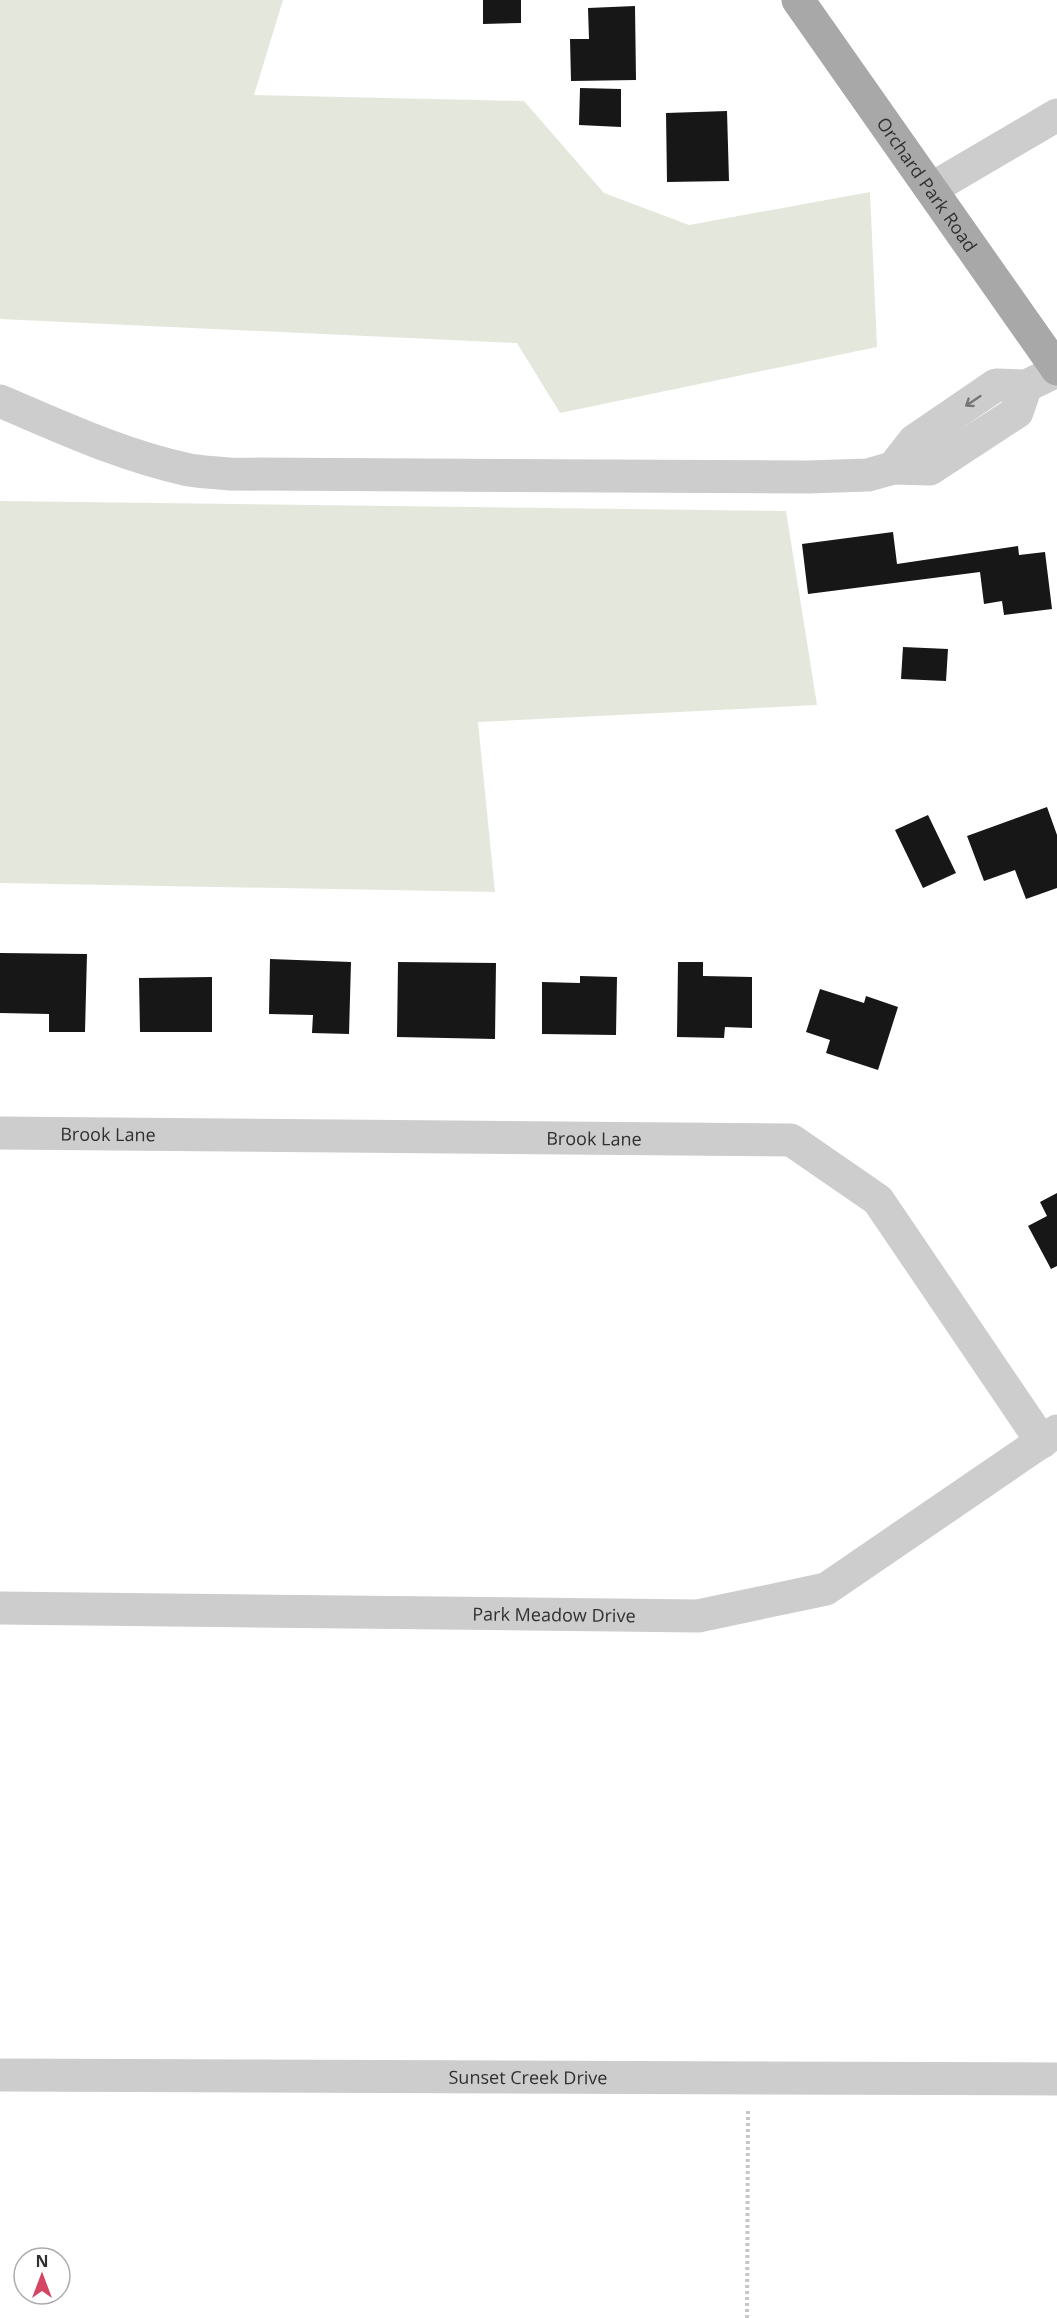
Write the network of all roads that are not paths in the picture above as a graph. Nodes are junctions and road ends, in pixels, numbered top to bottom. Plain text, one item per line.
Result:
1 (798, 0) edge
2 (1057, 115) edge
3 (931, 189) junction
4 (1057, 370) edge
5 (0, 401) edge
6 (0, 1133) edge
7 (1050, 1437) edge
8 (0, 1608) edge
9 (0, 2075) edge
10 (1057, 2079) edge

1 - 3 main road, Orchard Park Road
2 - 3 street
3 - 4 main road, Orchard Park Road
4 - 5 street
6 - 7 street, Brook Lane
7 - 8 street, Park Meadow Drive
9 - 10 street, Sunset Creek Drive

